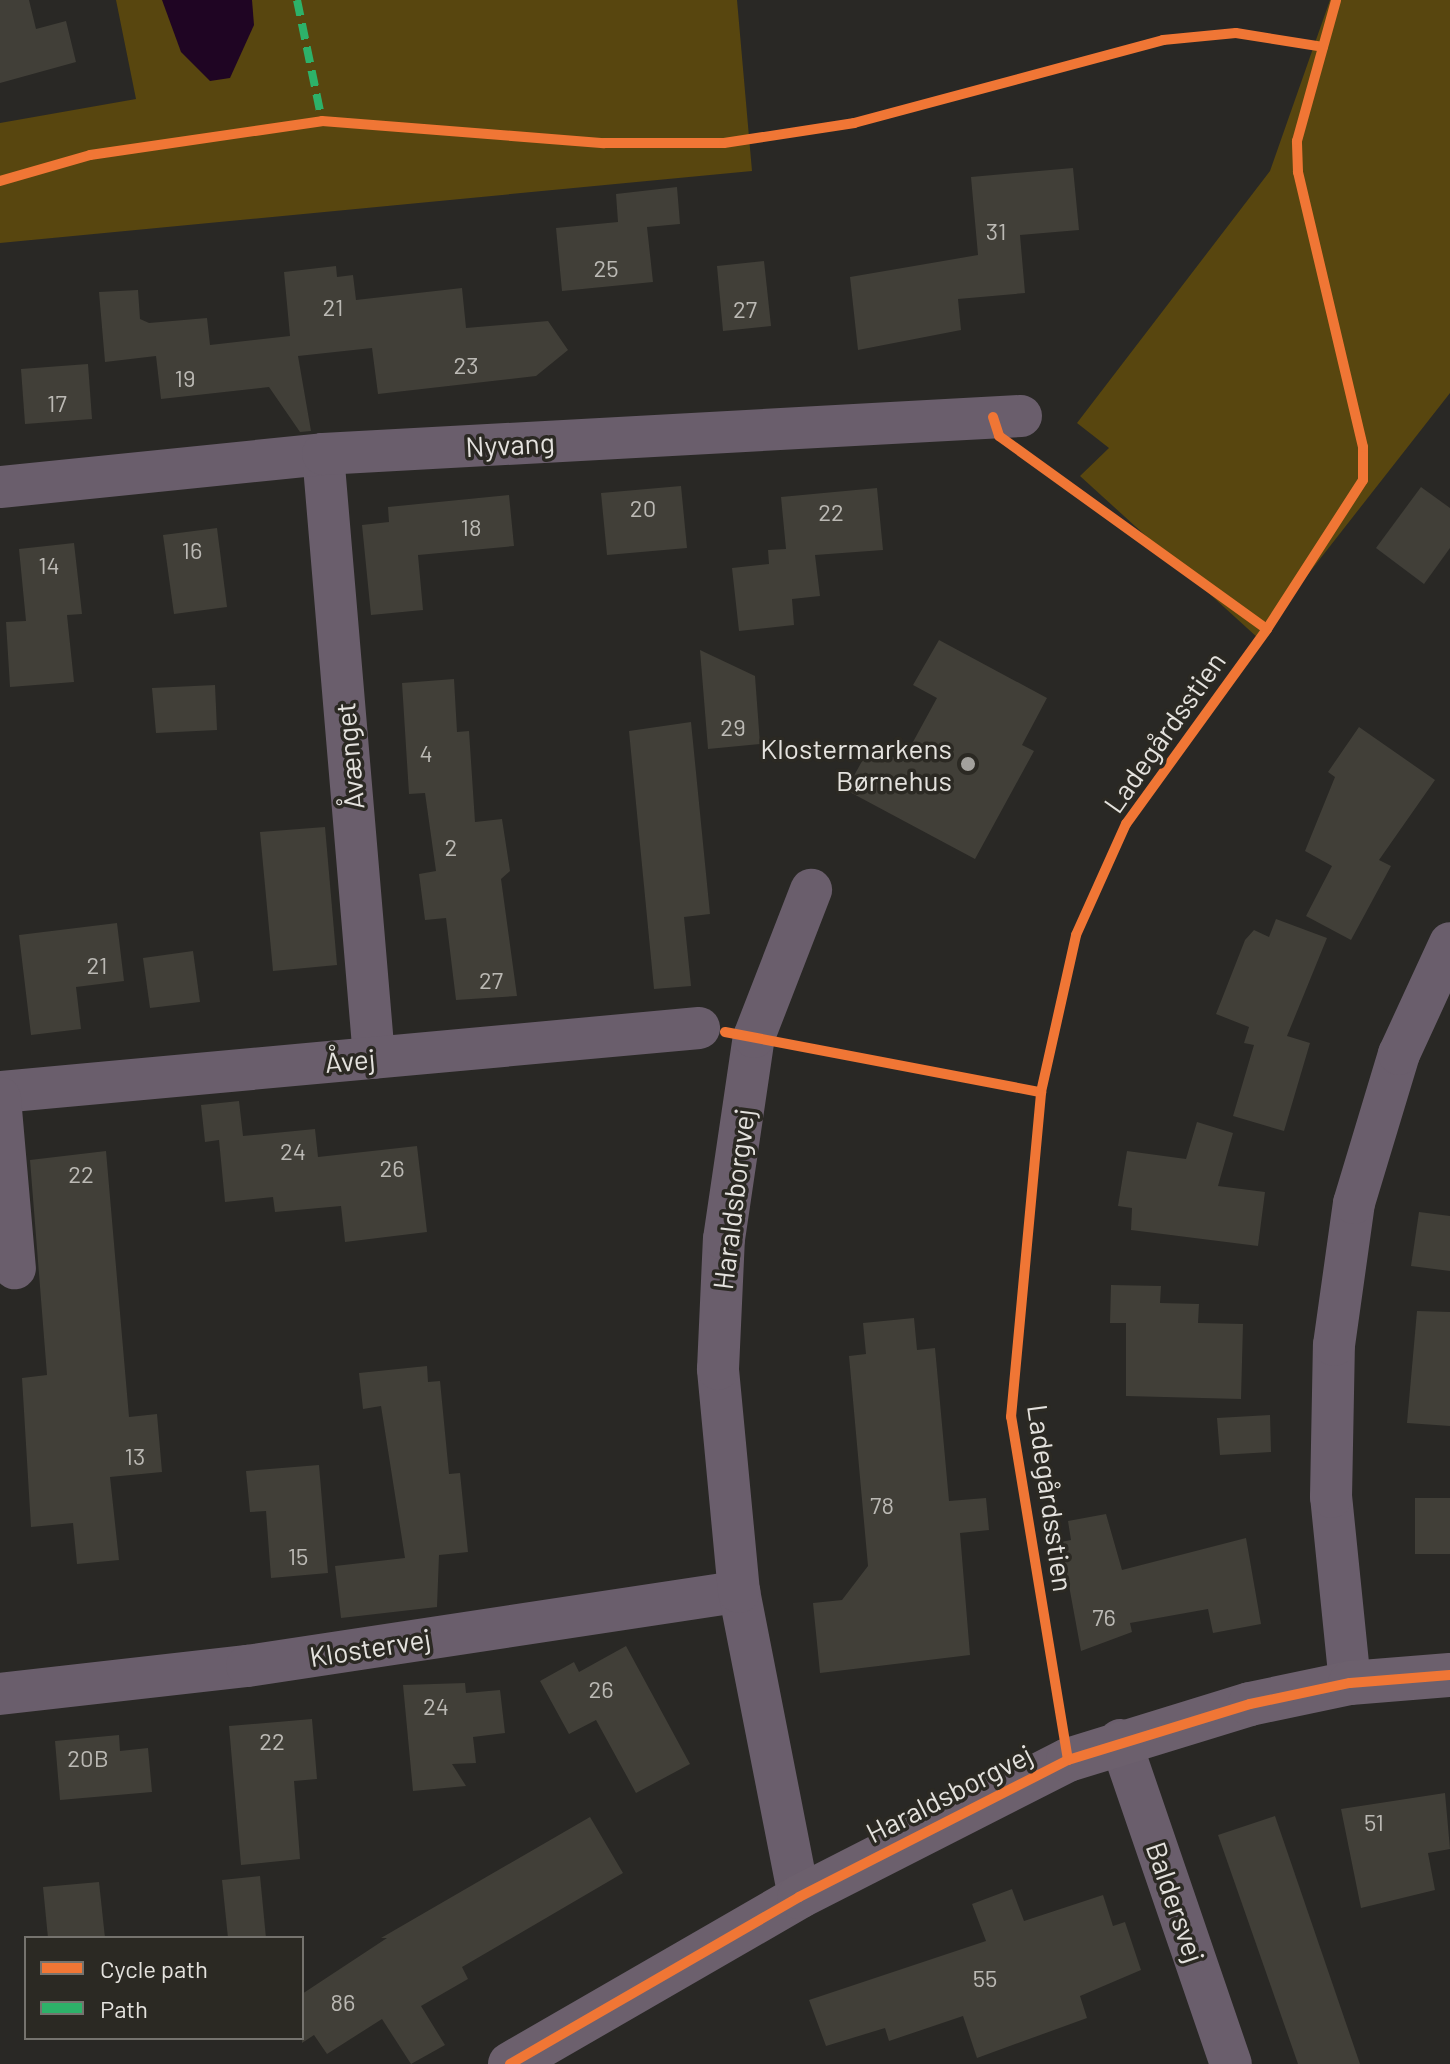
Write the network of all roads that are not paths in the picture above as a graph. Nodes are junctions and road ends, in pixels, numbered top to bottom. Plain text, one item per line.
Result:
1 (1021, 416) dead end
2 (323, 454) junction
3 (0, 487) edge
4 (811, 890) dead end
5 (1450, 943) edge
6 (699, 1028) dead end
7 (374, 1058) junction
8 (0, 1092) edge
9 (0, 1098) edge
10 (15, 1268) dead end
11 (739, 1592) junction
12 (1450, 1675) edge
13 (1350, 1683) junction
14 (0, 1694) edge
15 (1120, 1740) junction
16 (799, 1897) junction
17 (510, 2064) edge
18 (1231, 2064) edge

1 - 2 street, Nyvang
2 - 3 street, Nyvang
2 - 7 street, Åvænget
4 - 11 street, Haraldsborgvej
5 - 13 street
6 - 7 street, Åvej
7 - 8 street, Åvej
9 - 10 street
11 - 14 street, Klostervej
11 - 16 street, Haraldsborgvej
12 - 13 street, Haraldsborgvej
13 - 15 street, Haraldsborgvej
15 - 16 street, Haraldsborgvej
15 - 18 street, Baldersvej
16 - 17 street, Haraldsborgvej

